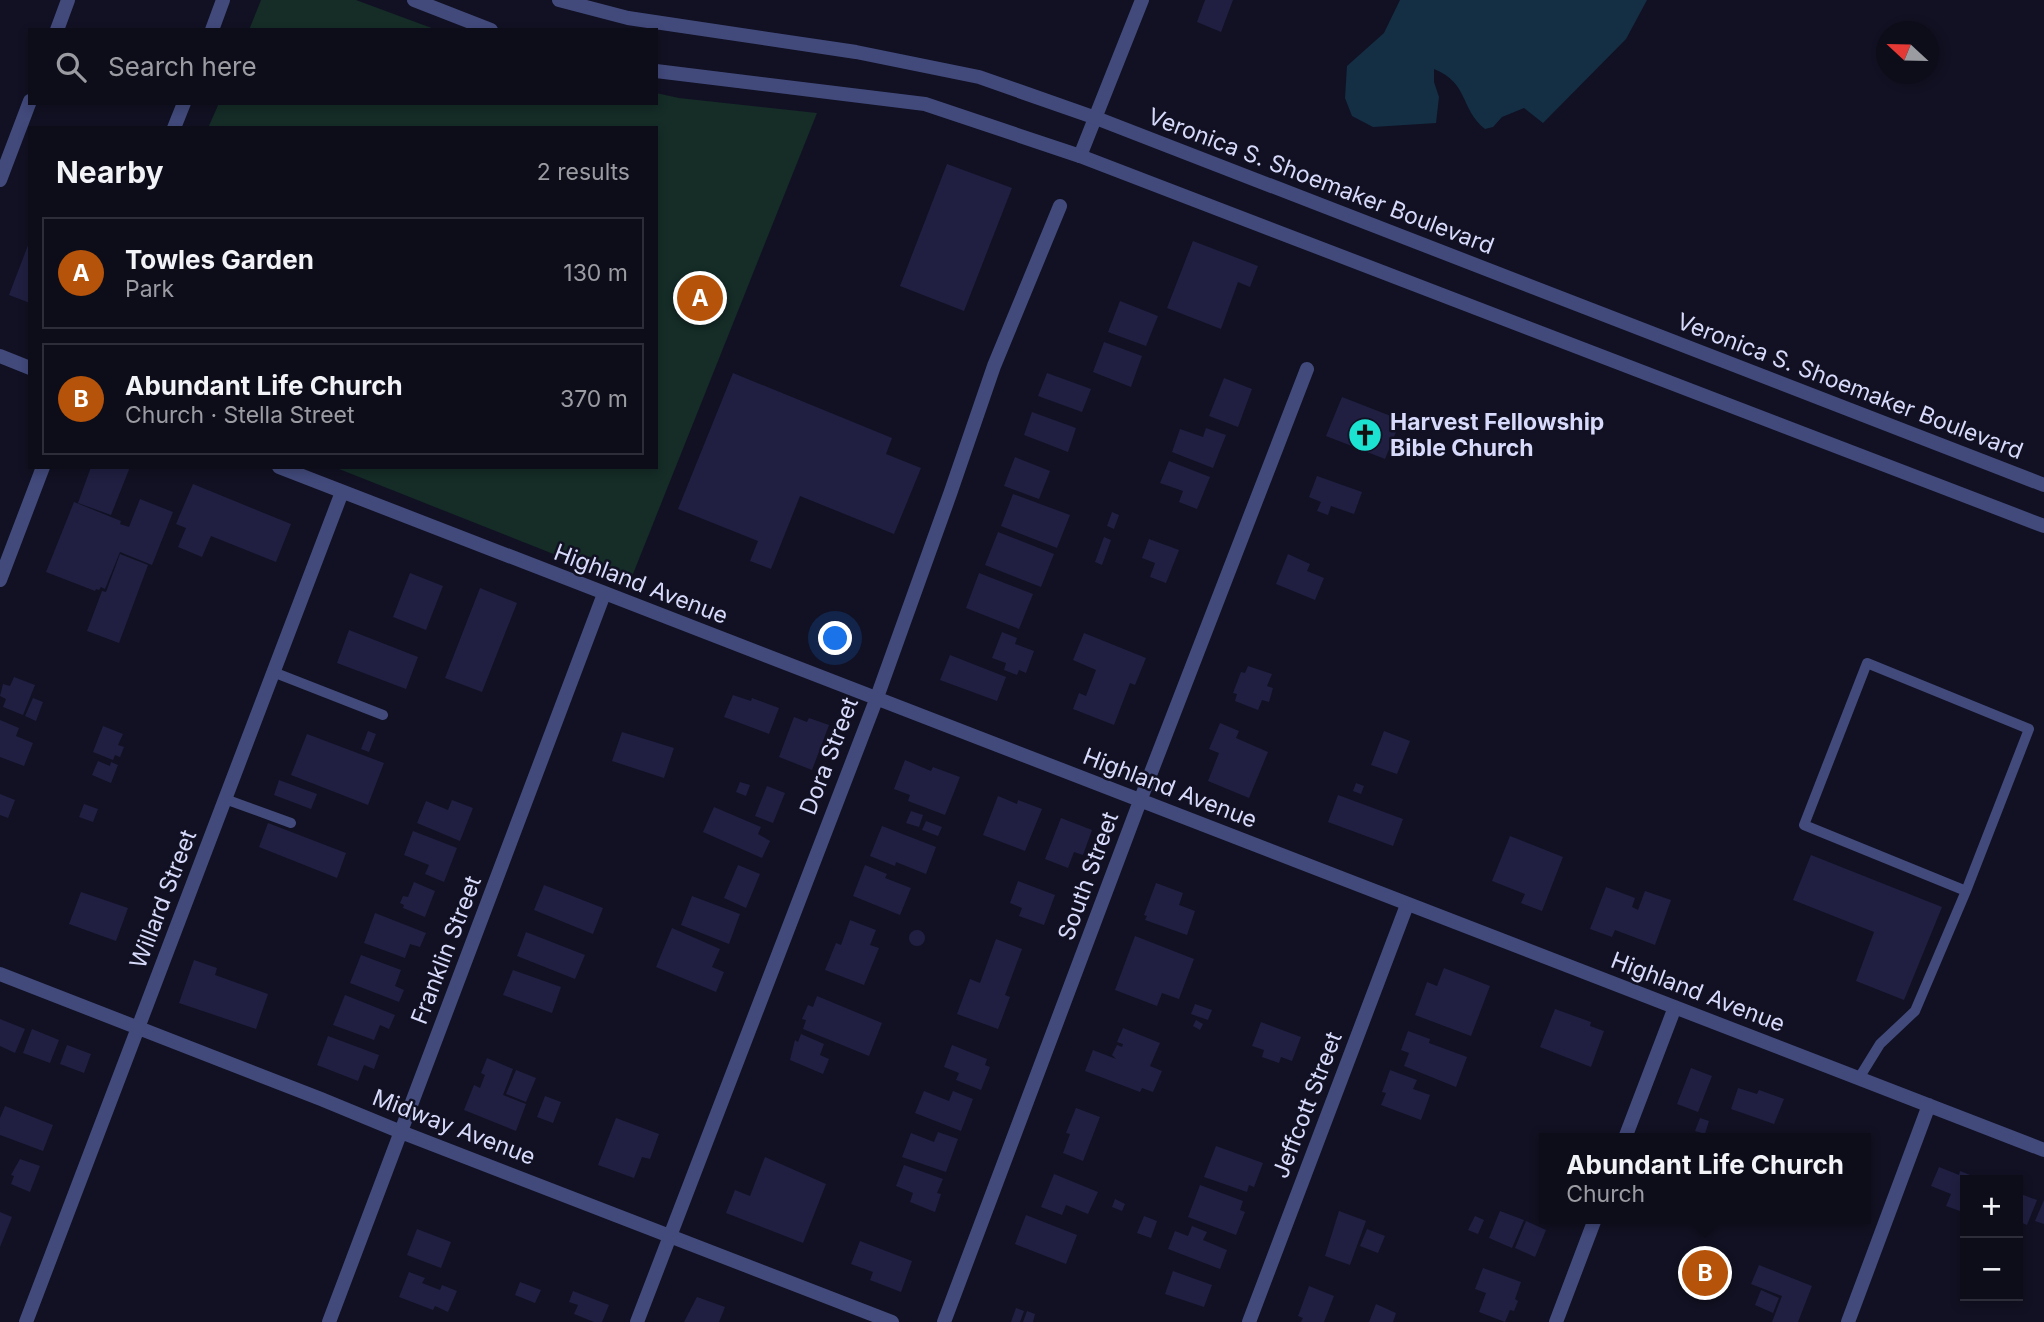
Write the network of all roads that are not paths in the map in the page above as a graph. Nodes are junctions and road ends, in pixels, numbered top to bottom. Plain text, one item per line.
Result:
1 (68, 0) edge
2 (223, 0) edge
3 (415, 0) edge
4 (559, 0) edge
5 (1142, 0) edge
6 (58, 28) edge
7 (213, 28) edge
8 (486, 28) edge
9 (658, 72) edge
10 (28, 105) edge
11 (183, 105) edge
12 (1096, 118) junction
13 (175, 126) edge
14 (1080, 156) junction
15 (0, 180) edge
16 (1060, 205) dead end
17 (0, 356) edge
18 (28, 367) edge
19 (1307, 369) dead end
20 (42, 469) edge
21 (284, 469) edge
22 (2044, 485) edge
23 (342, 492) junction
24 (2044, 526) edge
25 (0, 580) edge
26 (604, 594) junction
27 (273, 672) junction
28 (876, 699) junction
29 (383, 715) dead end
30 (225, 799) junction
31 (1140, 801) junction
32 (291, 823) dead end
33 (1966, 891) junction
34 (1407, 905) junction
35 (0, 974) edge
36 (1675, 1007) junction
37 (138, 1028) junction
38 (1859, 1078) junction
39 (1929, 1105) junction
40 (401, 1132) junction
41 (1627, 1133) edge
42 (2044, 1150) edge
43 (1593, 1224) edge
44 (669, 1237) junction
45 (26, 1322) edge
46 (329, 1322) edge
47 (636, 1322) edge
48 (892, 1322) edge
49 (944, 1322) edge
50 (1249, 1322) edge
51 (1556, 1322) edge
52 (1848, 1322) edge

1 - 6 street
2 - 7 street
3 - 8 street
4 - 12 street, Veronica S. Shoemaker Boulevard
5 - 12 street
9 - 14 street
10 - 15 street
11 - 13 street
12 - 14 street
12 - 22 street, Veronica S. Shoemaker Boulevard
14 - 24 street
16 - 28 street, Dora Street
17 - 18 street
19 - 31 street, South Street
20 - 25 street
21 - 23 street, Highland Avenue
23 - 26 street, Highland Avenue
23 - 27 street, Willard Street
26 - 28 street, Highland Avenue
26 - 40 street, Franklin Street
27 - 29 lane
27 - 30 street, Willard Street
28 - 31 street, Highland Avenue
28 - 44 street, Dora Street
30 - 32 lane
30 - 37 street, Willard Street
31 - 34 street, Highland Avenue
31 - 49 street, South Street
33 - 33 lane
33 - 38 lane
34 - 36 street, Highland Avenue
34 - 50 street, Jeffcott Street
35 - 37 street, Midway Avenue
36 - 38 street, Highland Avenue
36 - 41 street
37 - 40 street, Midway Avenue
37 - 45 street, Willard Street
38 - 39 street, Highland Avenue
39 - 42 street, Highland Avenue
39 - 52 street
40 - 44 street, Midway Avenue
40 - 46 street, Franklin Street
43 - 51 street
44 - 47 street, Dora Street
44 - 48 street, Midway Avenue

